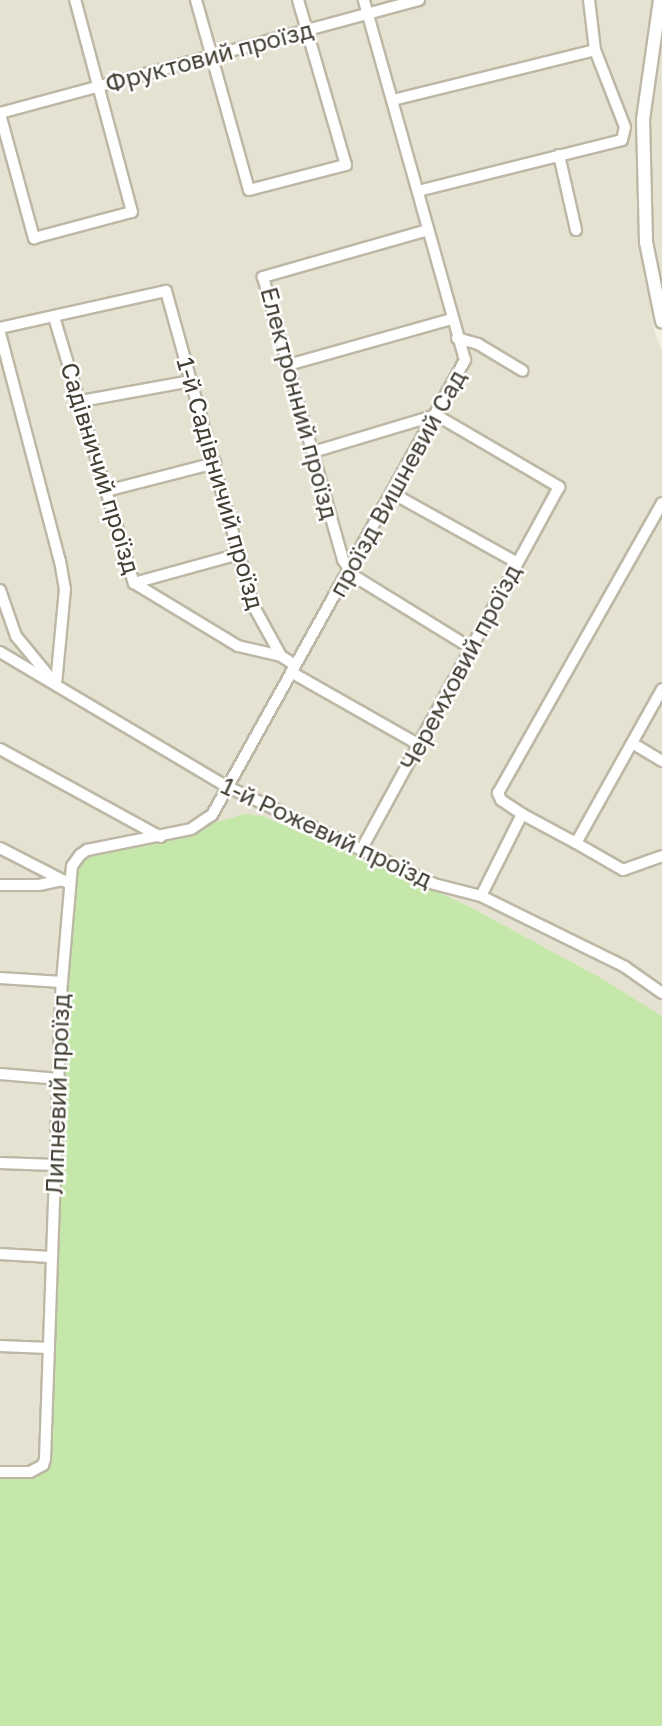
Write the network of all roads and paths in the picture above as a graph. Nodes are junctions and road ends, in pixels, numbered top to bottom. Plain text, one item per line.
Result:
1 (75, 0) edge
2 (196, 0) edge
3 (298, 0) edge
4 (365, 0) edge
5 (419, 0) edge
6 (589, 0) edge
7 (660, 0) edge
8 (368, 12) junction
9 (306, 31) junction
10 (596, 50) junction
11 (213, 56) junction
12 (100, 86) junction
13 (393, 100) junction
14 (0, 113) edge
15 (559, 155) junction
16 (418, 191) junction
17 (428, 230) junction
18 (576, 230) dead end
19 (54, 317) junction
20 (452, 320) junction
21 (662, 321) edge
22 (0, 331) edge
23 (457, 338) junction
24 (288, 365) junction
25 (523, 371) dead end
26 (191, 381) junction
27 (81, 401) junction
28 (436, 415) junction
29 (313, 452) junction
30 (215, 463) junction
31 (106, 491) junction
32 (392, 493) junction
33 (662, 503) edge
34 (239, 554) junction
35 (516, 562) junction
36 (349, 570) junction
37 (134, 583) junction
38 (0, 590) edge
39 (471, 648) junction
40 (0, 652) edge
41 (281, 656) junction
42 (293, 668) junction
43 (56, 685) junction
44 (662, 689) edge
45 (632, 743) junction
46 (418, 744) junction
47 (0, 749) edge
48 (662, 761) edge
49 (226, 786) junction
50 (523, 814) junction
51 (161, 838) junction
52 (576, 843) junction
53 (0, 848) edge
54 (362, 849) junction
55 (662, 856) edge
56 (65, 881) junction
57 (0, 885) edge
58 (481, 896) junction
59 (0, 978) edge
60 (62, 982) junction
61 (662, 993) edge
62 (0, 1074) edge
63 (60, 1079) junction
64 (0, 1163) edge
65 (55, 1165) junction
66 (0, 1254) edge
67 (50, 1257) junction
68 (0, 1346) edge
69 (48, 1348) junction
70 (0, 1472) edge

1 - 12 street
2 - 11 street
3 - 9 street
4 - 8 street, проїзд Вишневий Сад
5 - 8 street, Фруктовий проїзд
6 - 10 street
7 - 21 street
8 - 9 street, Фруктовий проїзд
8 - 13 street, проїзд Вишневий Сад
9 - 11 street, Фруктовий проїзд
9 - 11 street
10 - 13 street
10 - 15 street
11 - 12 street, Фруктовий проїзд
12 - 14 street, Фруктовий проїзд
12 - 14 street
13 - 16 street, проїзд Вишневий Сад
15 - 16 street
15 - 18 street
16 - 17 street, проїзд Вишневий Сад
17 - 20 street, проїзд Вишневий Сад
17 - 24 street, Електронний проїзд
19 - 22 street
19 - 26 street, 1-й Садівничий проїзд
19 - 27 street, Садівничий проїзд
20 - 23 street, проїзд Вишневий Сад
20 - 24 street
22 - 43 street
23 - 25 street
23 - 28 street, проїзд Вишневий Сад
24 - 29 street, Електронний проїзд
26 - 27 street
26 - 30 street, 1-й Садівничий проїзд
27 - 31 street, Садівничий проїзд
28 - 29 street
28 - 32 street, проїзд Вишневий Сад
28 - 35 street, Черемховий проїзд
29 - 36 street, Електронний проїзд
30 - 31 street
30 - 34 street, 1-й Садівничий проїзд
31 - 37 street, Садівничий проїзд
32 - 35 street
32 - 36 street, проїзд Вишневий Сад
33 - 50 street
34 - 37 street
34 - 41 street, 1-й Садівничий проїзд
35 - 39 street, Черемховий проїзд
36 - 39 street
36 - 42 street, проїзд Вишневий Сад
37 - 41 street, Садівничий проїзд
38 - 43 street
39 - 46 street, Черемховий проїзд
40 - 43 street, 1-й Рожевий проїзд
41 - 42 street, 1-й Садівничий проїзд
42 - 46 street, 1-й Садівничий проїзд
42 - 49 street, проїзд Вишневий Сад
43 - 49 street, 1-й Рожевий проїзд
44 - 45 street
45 - 48 street
45 - 52 street
46 - 54 street, Черемховий проїзд
47 - 51 street
49 - 51 street, Липневий проїзд
49 - 54 street, 1-й Рожевий проїзд
50 - 52 street
50 - 58 street
51 - 56 street, Липневий проїзд
52 - 55 street
53 - 56 street
54 - 58 street, 1-й Рожевий проїзд
56 - 57 street
56 - 60 street, Липневий проїзд
58 - 61 street, 1-й Рожевий проїзд
59 - 60 street
60 - 63 street, Липневий проїзд
62 - 63 street
63 - 65 street, Липневий проїзд
64 - 65 street
65 - 67 street, Липневий проїзд
66 - 67 street
67 - 69 street, Липневий проїзд
68 - 69 street
69 - 70 street, Липневий проїзд

